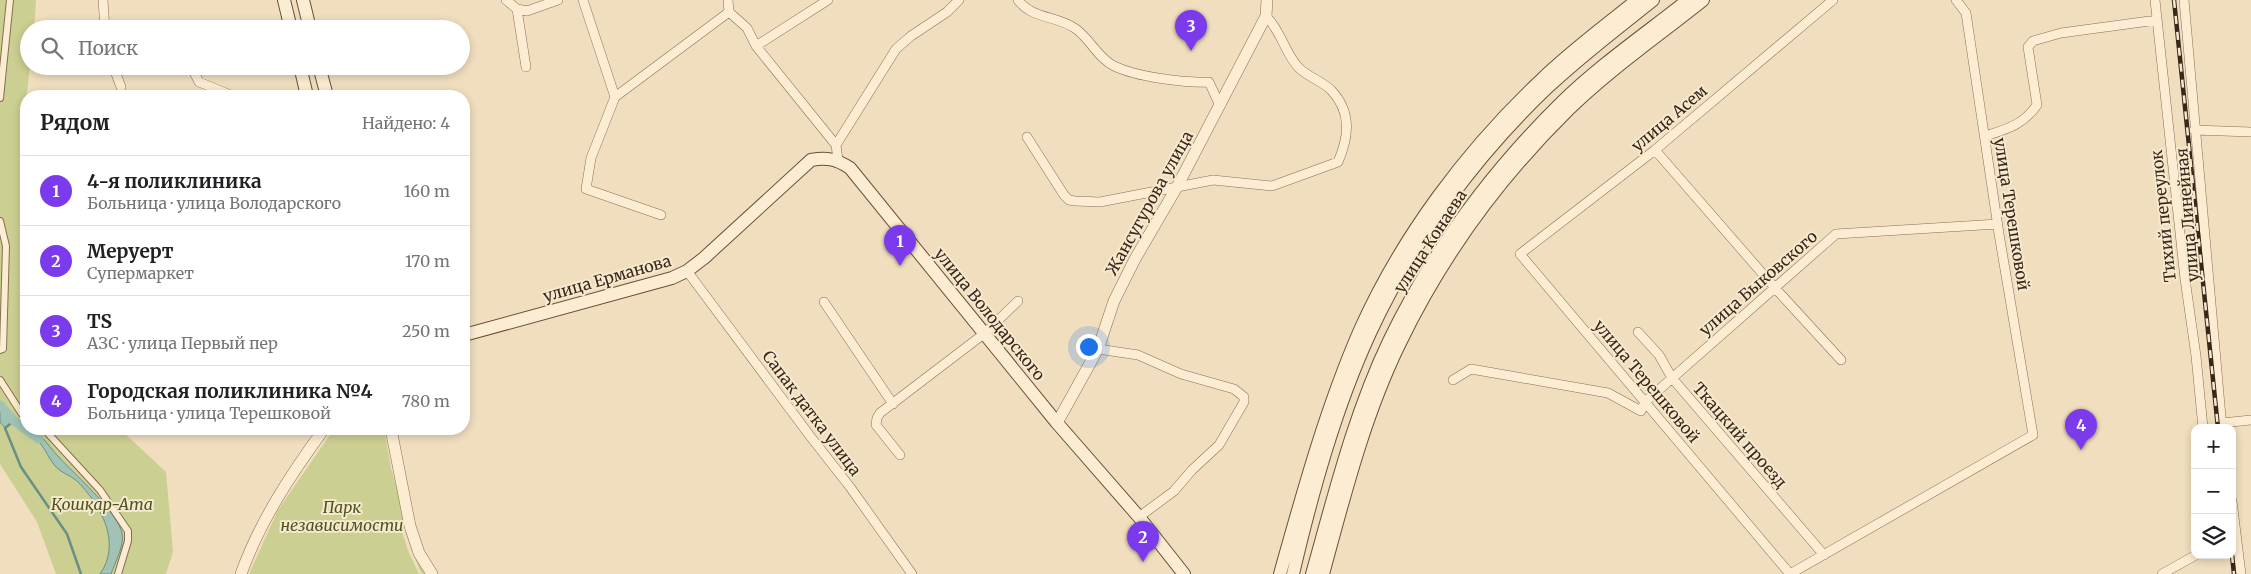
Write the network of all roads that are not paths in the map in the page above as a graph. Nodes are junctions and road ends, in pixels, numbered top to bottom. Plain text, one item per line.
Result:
1 (10, 0) edge
2 (103, 0) edge
3 (284, 0) edge
4 (303, 0) edge
5 (506, 0) edge
6 (558, 0) edge
7 (583, 0) edge
8 (728, 0) edge
9 (828, 0) edge
10 (959, 0) edge
11 (1018, 0) edge
12 (1267, 0) edge
13 (1637, 0) edge
14 (1653, 0) edge
15 (1688, 0) edge
16 (1703, 0) edge
17 (1833, 0) edge
18 (1956, 0) edge
19 (2155, 0) edge
20 (2184, 0) edge
21 (517, 9) junction
22 (729, 12) junction
23 (1266, 16) junction
24 (104, 20) edge
25 (289, 20) edge
26 (308, 20) edge
27 (2157, 20) junction
28 (756, 46) junction
29 (526, 66) dead end
30 (116, 75) edge
31 (195, 75) edge
32 (302, 75) edge
33 (321, 75) edge
34 (121, 88) dead end
35 (218, 90) edge
36 (306, 90) edge
37 (325, 90) edge
38 (615, 97) junction
39 (0, 98) edge
40 (1220, 106) junction
41 (2194, 130) junction
42 (2251, 132) edge
43 (1985, 136) junction
44 (1027, 137) dead end
45 (836, 145) junction
46 (1655, 150) junction
47 (838, 160) junction
48 (1177, 187) junction
49 (661, 215) dead end
50 (0, 220) edge
51 (1998, 224) junction
52 (1520, 254) joint
53 (687, 271) junction
54 (1774, 288) junction
55 (1018, 301) dead end
56 (824, 302) dead end
57 (1638, 332) dead end
58 (470, 333) edge
59 (985, 333) junction
60 (1098, 349) junction
61 (0, 350) edge
62 (1841, 360) dead end
63 (1672, 378) junction
64 (0, 380) edge
65 (1452, 380) dead end
66 (1645, 402) junction
67 (892, 404) junction
68 (20, 411) edge
69 (2251, 420) edge
70 (1057, 423) junction
71 (2203, 424) edge
72 (2222, 424) edge
73 (2228, 424) edge
74 (48, 435) edge
75 (320, 435) edge
76 (392, 435) edge
77 (900, 455) dead end
78 (2234, 514) edge
79 (1139, 517) junction
80 (1824, 555) junction
81 (2191, 558) edge
82 (118, 574) edge
83 (241, 574) edge
84 (432, 574) edge
85 (912, 574) edge
86 (1184, 574) edge
87 (1280, 574) edge
88 (1293, 574) edge
89 (1312, 574) edge
90 (1323, 574) edge
91 (1790, 574) edge
92 (2162, 574) edge
93 (2241, 574) edge

1 - 39 street
2 - 24 street
3 - 25 main road
4 - 26 main road
5 - 21 street
6 - 21 street
7 - 38 street
8 - 22 street
9 - 28 street
10 - 45 street
11 - 40 street
12 - 23 street, Жансугурова улица
13 - 87 main road
14 - 88 main road, улица Конаева
15 - 89 main road, улица Конаева
16 - 90 main road
17 - 46 street, улица Асем
18 - 43 street, улица Терешковой
19 - 27 street, Тихий переулок
20 - 41 street, улица Линейная
21 - 29 street
22 - 28 street
22 - 38 street
23 - 40 street, Жансугурова улица
23 - 48 street
27 - 43 street
27 - 71 street, Тихий переулок
28 - 45 street
30 - 34 street
31 - 35 street
32 - 36 main road
33 - 37 main road
38 - 49 street
40 - 48 street, Жансугурова улица
41 - 42 street
41 - 72 street, улица Линейная
43 - 51 street, улица Терешковой
44 - 48 street
45 - 47 street
46 - 52 street, улица Асем
46 - 54 street
47 - 53 main road, улица Ерманова
47 - 59 main road, улица Володарского
48 - 60 street, Жансугурова улица
50 - 61 street
51 - 54 street, улица Быковского
51 - 80 street, улица Терешковой
52 - 66 street, улица Терешковой
53 - 58 main road, улица Ерманова
53 - 85 street, Сапак датка улица
54 - 62 street
54 - 63 street, улица Быковского
55 - 59 street
56 - 67 street
57 - 63 street, Ткацкий проезд
59 - 67 street
59 - 70 main road, улица Володарского
60 - 70 street, Жансугурова улица
60 - 79 street
63 - 66 street, улица Быковского
63 - 80 street, Ткацкий проезд
64 - 68 street
65 - 66 street
66 - 91 street, улица Терешковой
67 - 77 street
69 - 73 street
70 - 79 main road, улица Володарского
74 - 82 street
75 - 83 street
76 - 84 street
78 - 93 street
79 - 86 main road, улица Володарского
80 - 91 street
81 - 92 street

